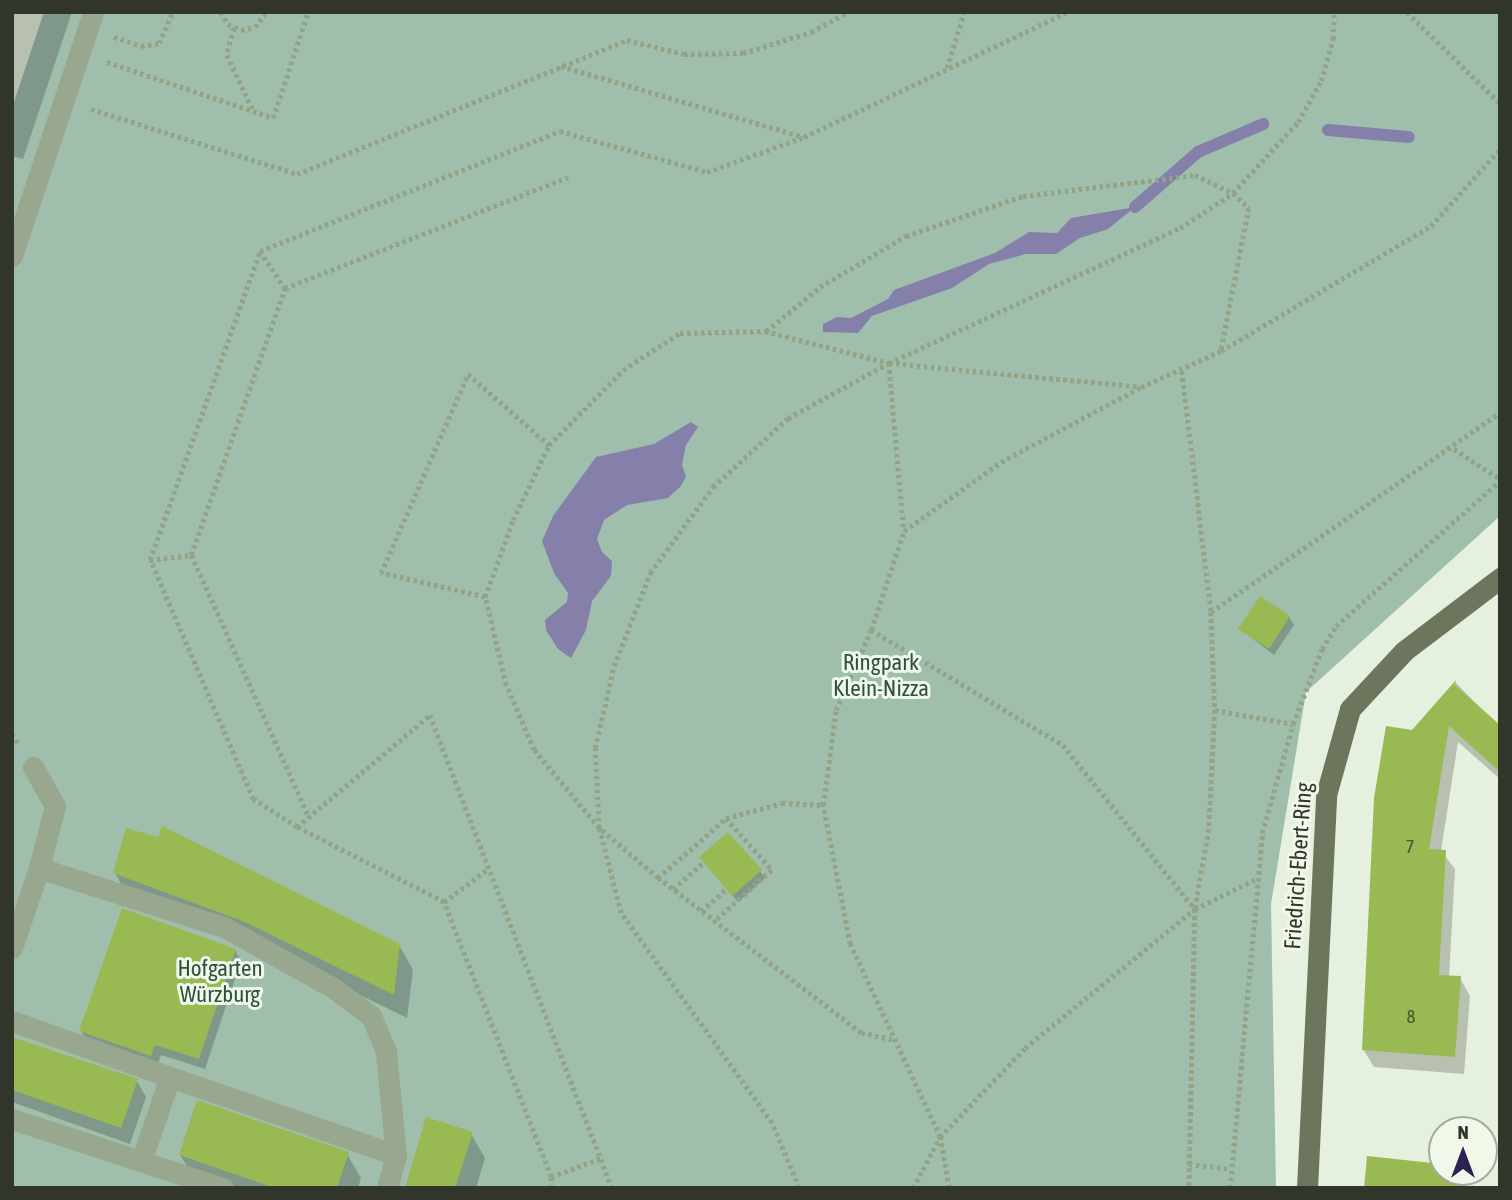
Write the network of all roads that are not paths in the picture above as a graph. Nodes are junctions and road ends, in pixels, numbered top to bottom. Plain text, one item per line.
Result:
1 (90, 20) edge
2 (12, 256) edge
3 (1500, 578) edge
4 (33, 768) dead end
5 (39, 868) junction
6 (12, 948) edge
7 (12, 1021) edge
8 (170, 1077) junction
9 (12, 1119) edge
10 (396, 1155) junction
11 (141, 1161) junction
12 (223, 1188) edge
13 (387, 1188) edge
14 (1307, 1188) edge

1 - 2 lane
3 - 14 main road, Friedrich-Ebert-Ring
4 - 5 lane
5 - 6 lane
5 - 10 lane
7 - 8 lane
8 - 10 lane
8 - 11 lane
9 - 11 lane
10 - 13 lane
11 - 12 lane

